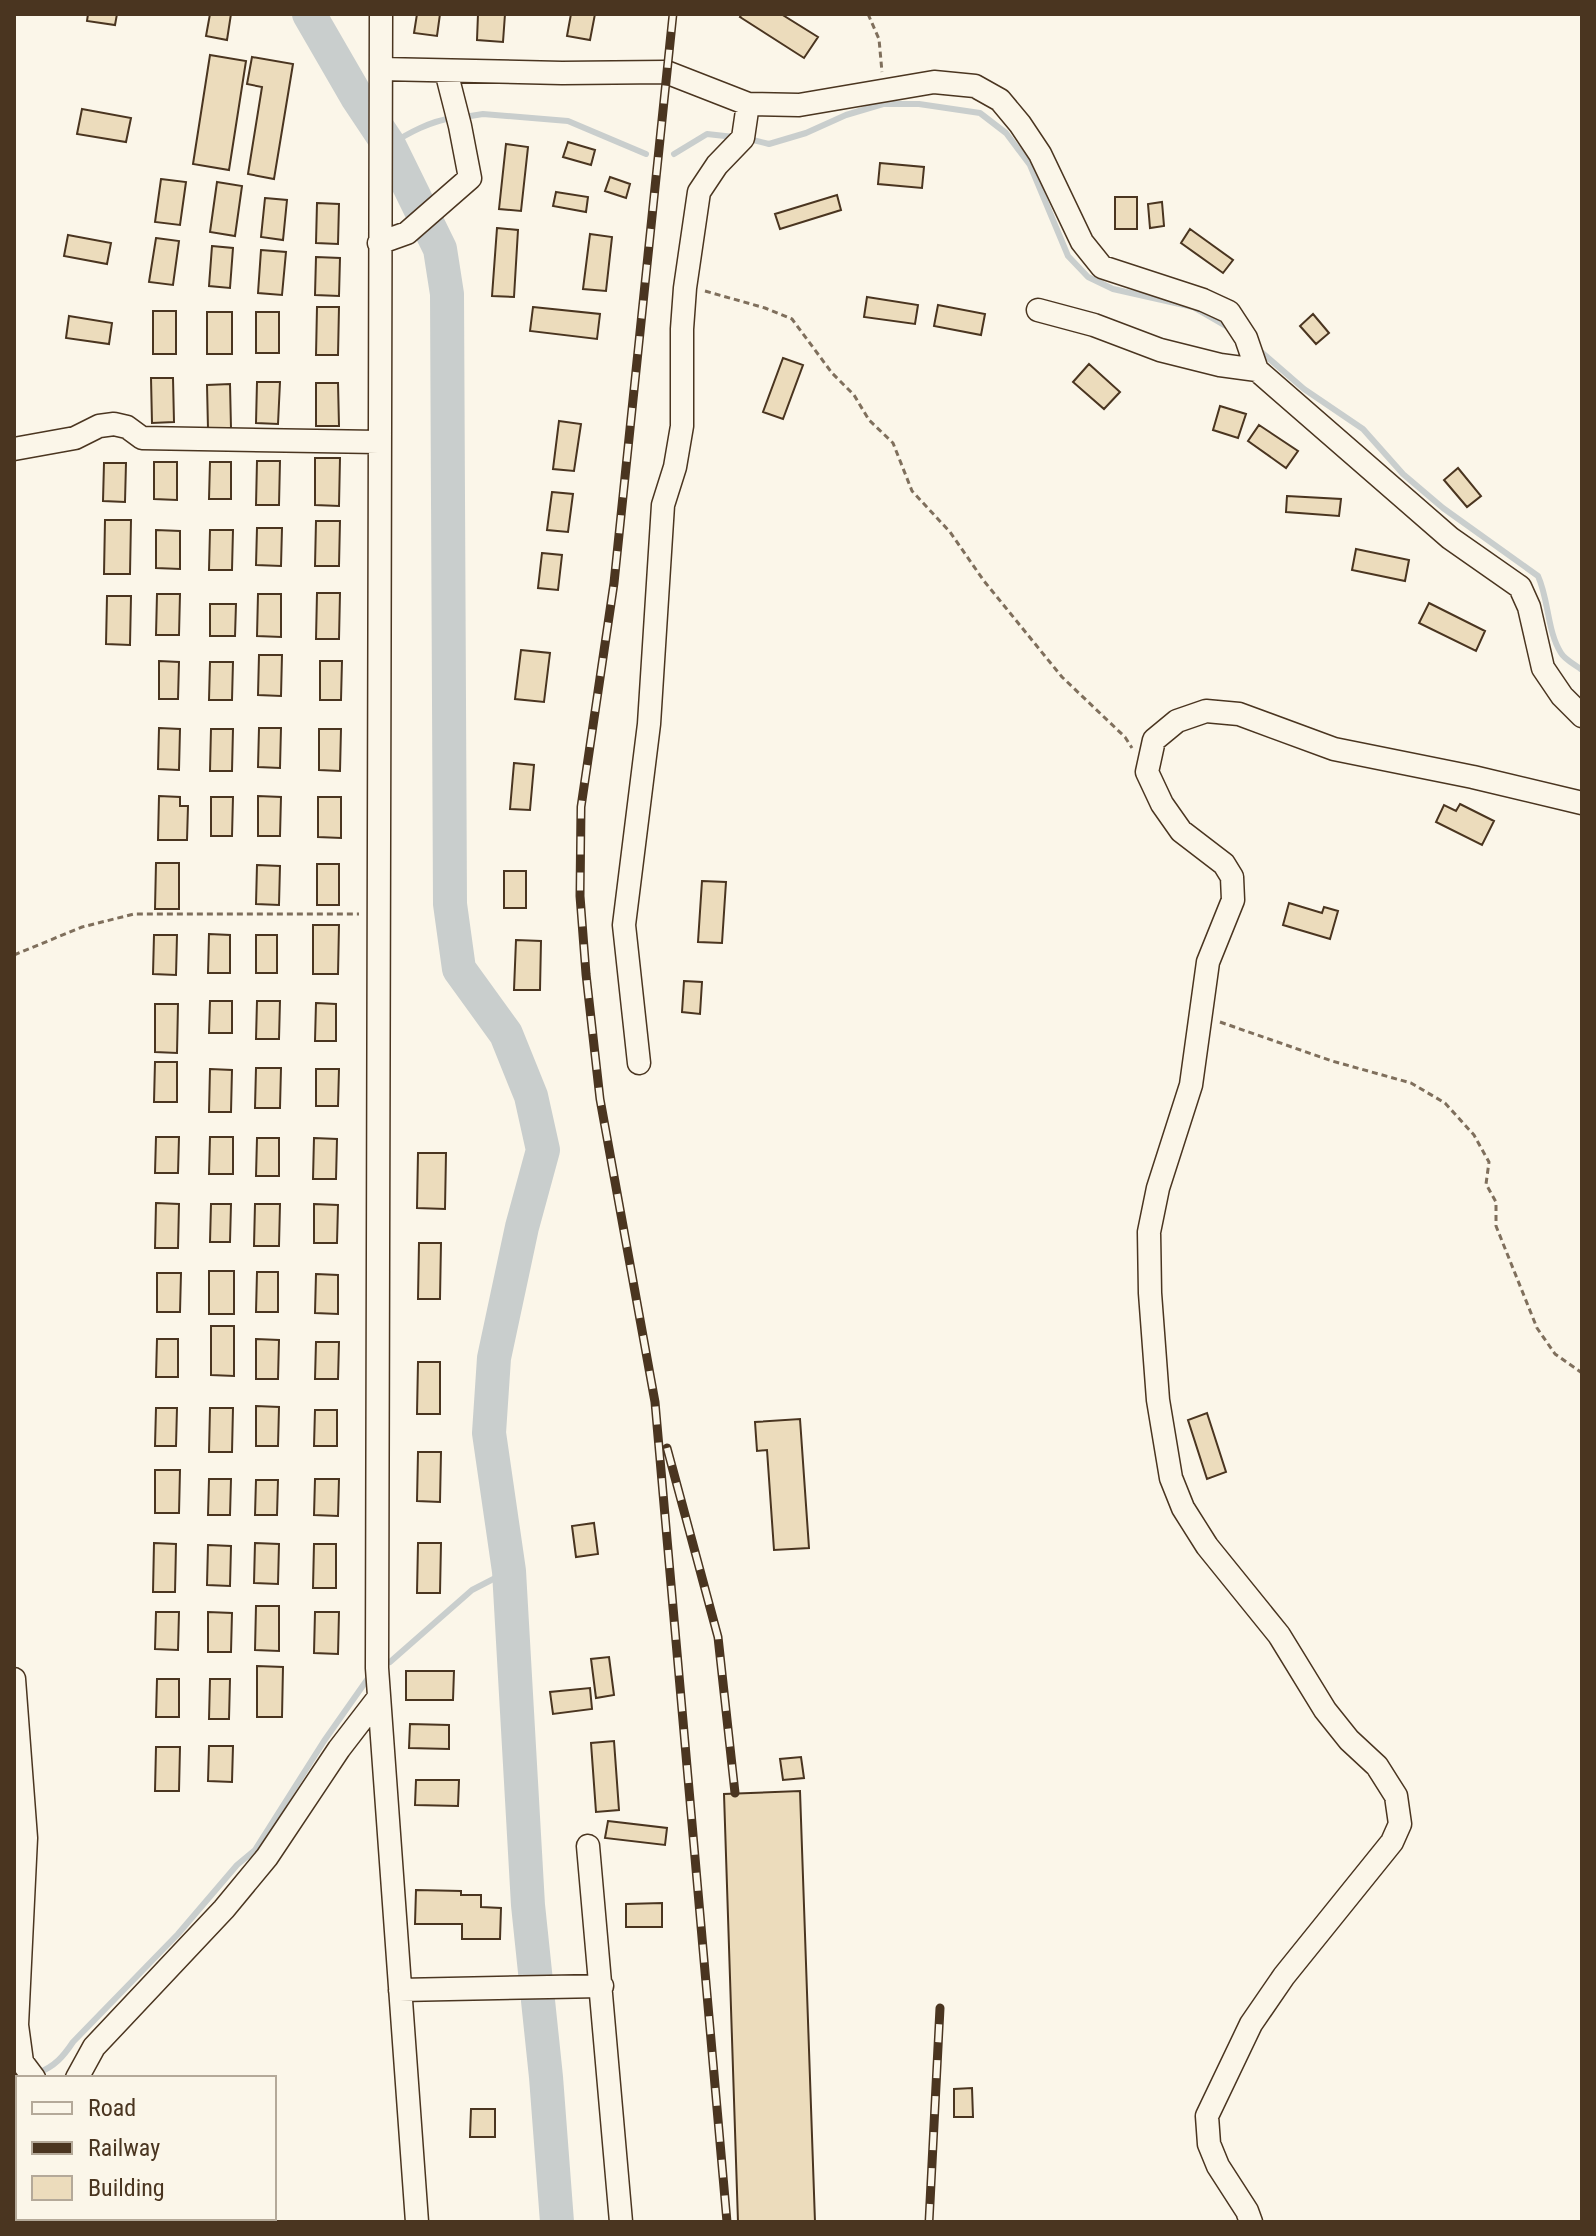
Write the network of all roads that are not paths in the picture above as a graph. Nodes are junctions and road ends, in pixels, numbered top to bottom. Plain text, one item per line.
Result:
1 (381, 14) edge
2 (446, 71) junction
3 (381, 80) junction
4 (748, 104) junction
5 (379, 243) junction
6 (1038, 310) dead end
7 (1257, 370) junction
8 (378, 442) junction
9 (14, 449) edge
10 (1582, 716) edge
11 (1582, 803) edge
12 (639, 1063) dead end
13 (14, 1679) edge
14 (379, 1697) junction
15 (588, 1846) dead end
16 (602, 1986) junction
17 (400, 1990) junction
18 (32, 2076) edge
19 (78, 2076) edge
20 (417, 2222) edge
21 (621, 2222) edge
22 (1251, 2222) edge

1 - 3 street
2 - 3 street
2 - 4 street
2 - 5 street
3 - 5 street
4 - 7 street
4 - 12 street
5 - 8 street
6 - 7 street
7 - 10 street
8 - 9 street
8 - 14 street
11 - 22 street
13 - 18 street
14 - 17 street
14 - 19 street
15 - 16 street
16 - 17 street
16 - 21 street
17 - 20 street

